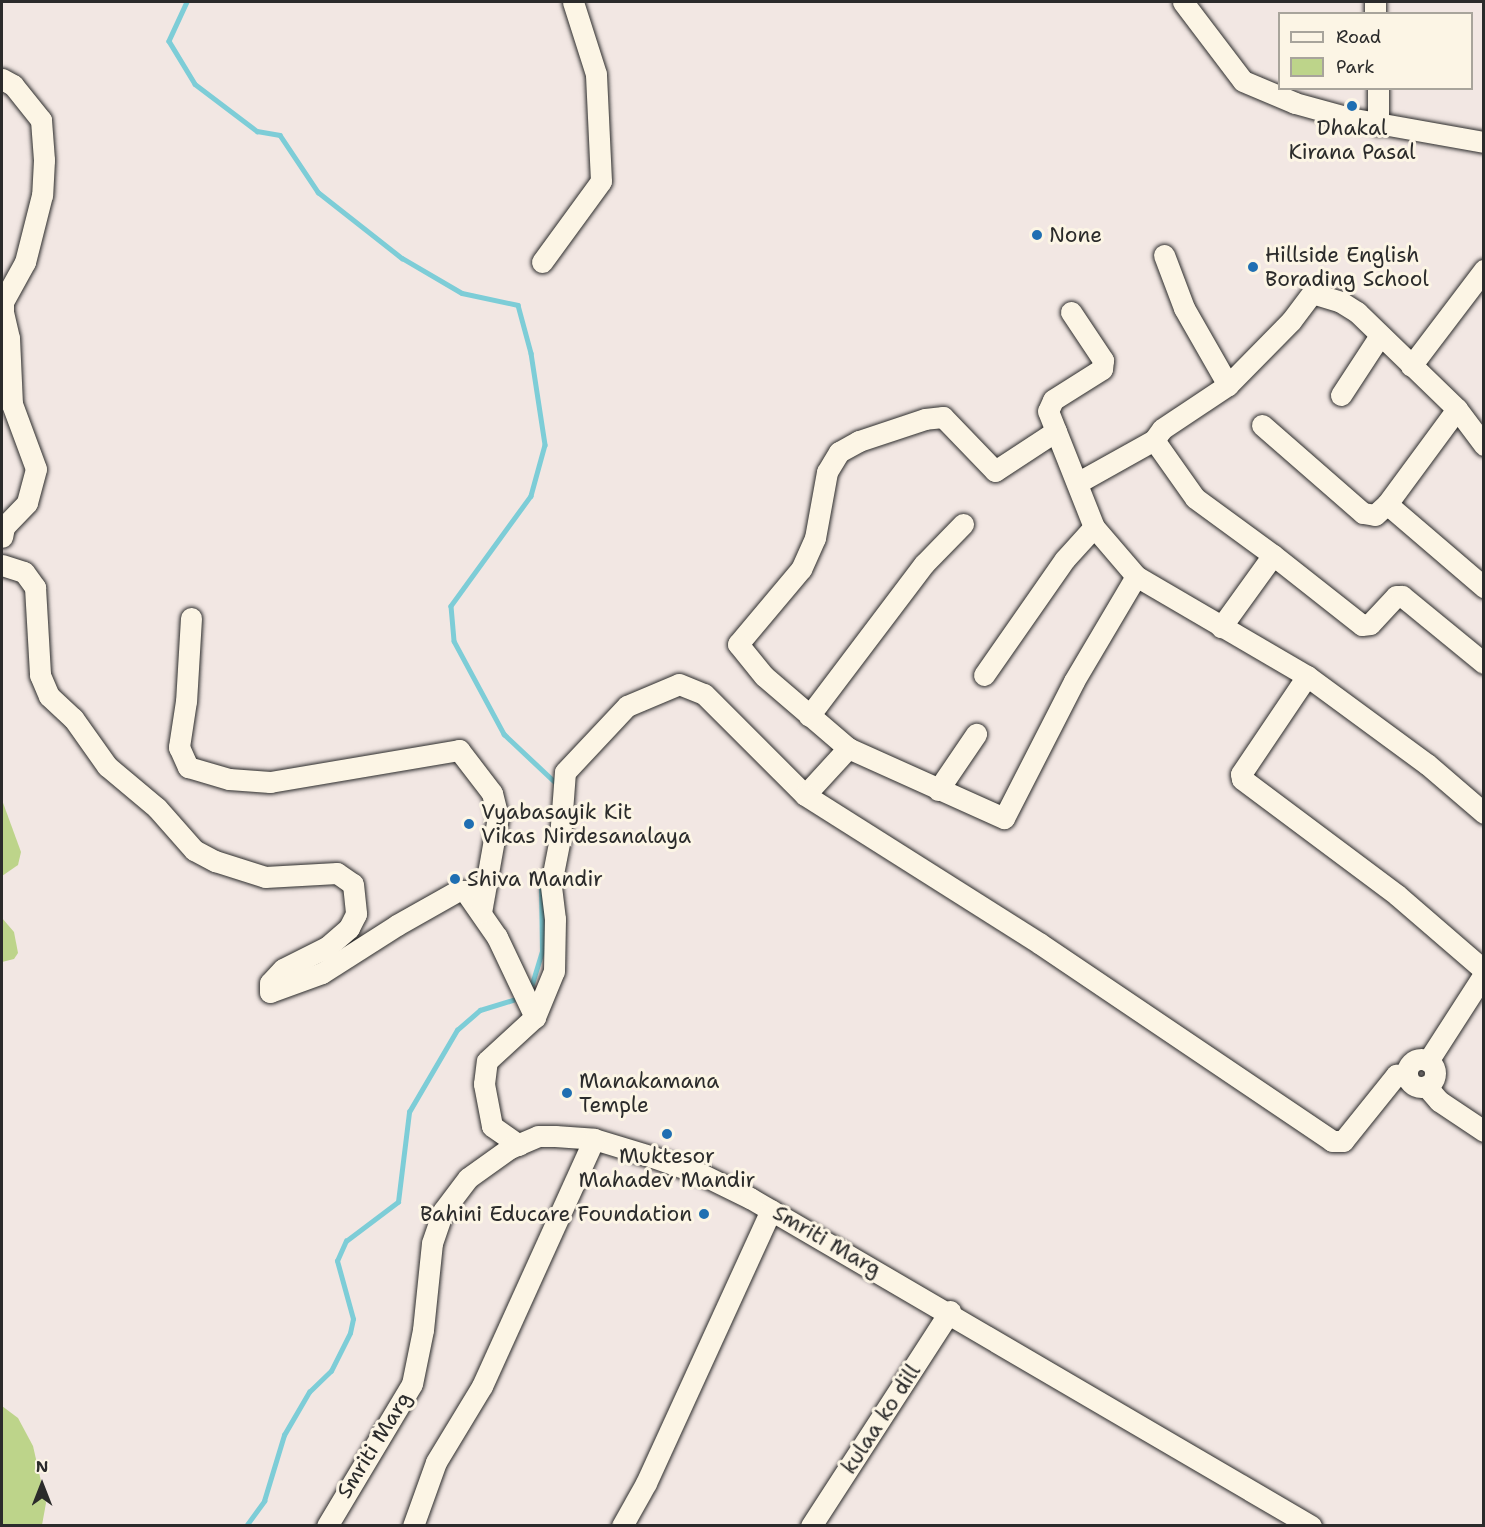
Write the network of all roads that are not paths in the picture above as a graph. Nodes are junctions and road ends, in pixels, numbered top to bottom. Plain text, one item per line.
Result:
1 (593, 2) edge
2 (1183, 2) edge
3 (577, 11) edge
4 (2, 79) edge
5 (1378, 90) edge
6 (1378, 125) junction
7 (1484, 142) edge
8 (1164, 255) dead end
9 (542, 262) dead end
10 (1481, 281) edge
11 (1071, 312) dead end
12 (1379, 337) junction
13 (1411, 366) junction
14 (1228, 385) junction
15 (1341, 395) dead end
16 (1457, 409) junction
17 (1262, 425) dead end
18 (1056, 432) junction
19 (1154, 440) junction
20 (1484, 445) edge
21 (1077, 483) junction
22 (1387, 504) junction
23 (963, 524) dead end
24 (1094, 527) junction
25 (2, 537) edge
26 (1273, 555) junction
27 (2, 565) edge
28 (1136, 576) junction
29 (1484, 587) edge
30 (191, 618) dead end
31 (1221, 627) junction
32 (1484, 663) edge
33 (984, 675) dead end
34 (1307, 676) junction
35 (809, 716) junction
36 (976, 734) dead end
37 (848, 748) junction
38 (938, 790) junction
39 (805, 795) junction
40 (1484, 813) edge
41 (482, 912) junction
42 (1484, 972) edge
43 (535, 1017) junction
44 (1428, 1060) junction
45 (1407, 1074) junction
46 (1426, 1086) junction
47 (1484, 1131) edge
48 (594, 1139) junction
49 (519, 1145) junction
50 (771, 1210) junction
51 (950, 1311) junction
52 (327, 1526) edge
53 (413, 1526) edge
54 (622, 1526) edge
55 (811, 1526) edge
56 (1311, 1526) edge

1 - 3 street
2 - 6 street
3 - 9 street
4 - 25 street
5 - 6 street
6 - 7 street
8 - 14 street
10 - 13 street
11 - 18 street
12 - 13 street
12 - 14 street
12 - 15 street
13 - 16 street
14 - 19 street
16 - 20 street
16 - 22 street
17 - 22 street
18 - 21 street
18 - 35 street
19 - 21 street
19 - 26 street
21 - 24 street
22 - 29 street
23 - 35 street
24 - 28 street
24 - 33 street
26 - 31 street
26 - 32 street
27 - 41 street
28 - 31 street
28 - 38 street
30 - 41 street
31 - 34 street
34 - 40 street
34 - 42 street
35 - 37 street
36 - 38 street
37 - 38 street
37 - 39 street
39 - 43 street
39 - 45 street
41 - 43 street
42 - 44 street
43 - 49 street
44 - 45 street
44 - 46 street
45 - 46 street
46 - 47 street
48 - 49 street, Smriti Marg
48 - 50 street, Smriti Marg
48 - 53 street
49 - 52 street, Smriti Marg
50 - 51 street, Smriti Marg
50 - 54 street
51 - 55 street, kulaa ko dill
51 - 56 street, Smriti Marg

